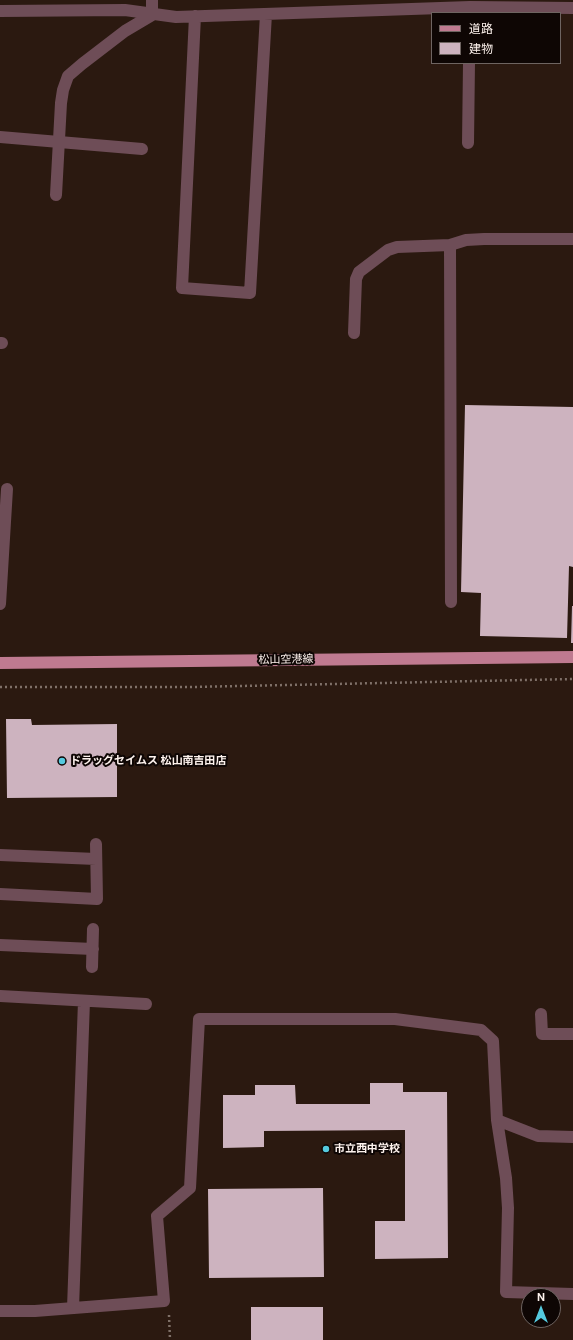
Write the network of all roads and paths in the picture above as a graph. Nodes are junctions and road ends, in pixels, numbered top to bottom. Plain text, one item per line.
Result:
1 (152, 0) edge
2 (452, 4) edge
3 (508, 4) edge
4 (573, 8) edge
5 (470, 10) edge
6 (0, 11) edge
7 (266, 14) junction
8 (152, 15) junction
9 (195, 16) junction
10 (469, 64) edge
11 (0, 137) edge
12 (58, 142) junction
13 (468, 143) dead end
14 (142, 149) dead end
15 (56, 195) dead end
16 (573, 239) edge
17 (450, 245) junction
18 (354, 332) dead end
19 (7, 489) dead end
20 (450, 602) dead end
21 (0, 604) edge
22 (573, 657) edge
23 (0, 663) edge
24 (573, 679) edge
25 (0, 687) edge
26 (96, 844) dead end
27 (0, 855) edge
28 (96, 859) junction
29 (0, 894) edge
30 (93, 929) dead end
31 (0, 945) edge
32 (93, 949) junction
33 (92, 967) dead end
34 (0, 996) edge
35 (84, 1001) junction
36 (146, 1004) dead end
37 (541, 1014) dead end
38 (573, 1034) edge
39 (497, 1120) junction
40 (573, 1136) edge
41 (573, 1294) edge
42 (164, 1301) junction
43 (73, 1308) junction
44 (0, 1311) edge
45 (170, 1340) edge

1 - 8 street
2 - 5 street
2 - 7 street
3 - 4 street
3 - 5 street
6 - 8 street
7 - 9 street
7 - 9 street
8 - 9 street
8 - 12 street
10 - 13 street
11 - 12 street
12 - 14 street
12 - 15 street
16 - 17 street
17 - 18 street
17 - 20 street
19 - 21 street
22 - 23 main road, 松山空港線
24 - 25 path
26 - 28 street
27 - 28 street
28 - 29 street
30 - 32 street
31 - 32 street
32 - 33 street
34 - 35 street
35 - 36 street
35 - 43 street
37 - 38 street
39 - 40 street
39 - 41 street
39 - 42 street
42 - 43 street
42 - 45 path
43 - 44 street

